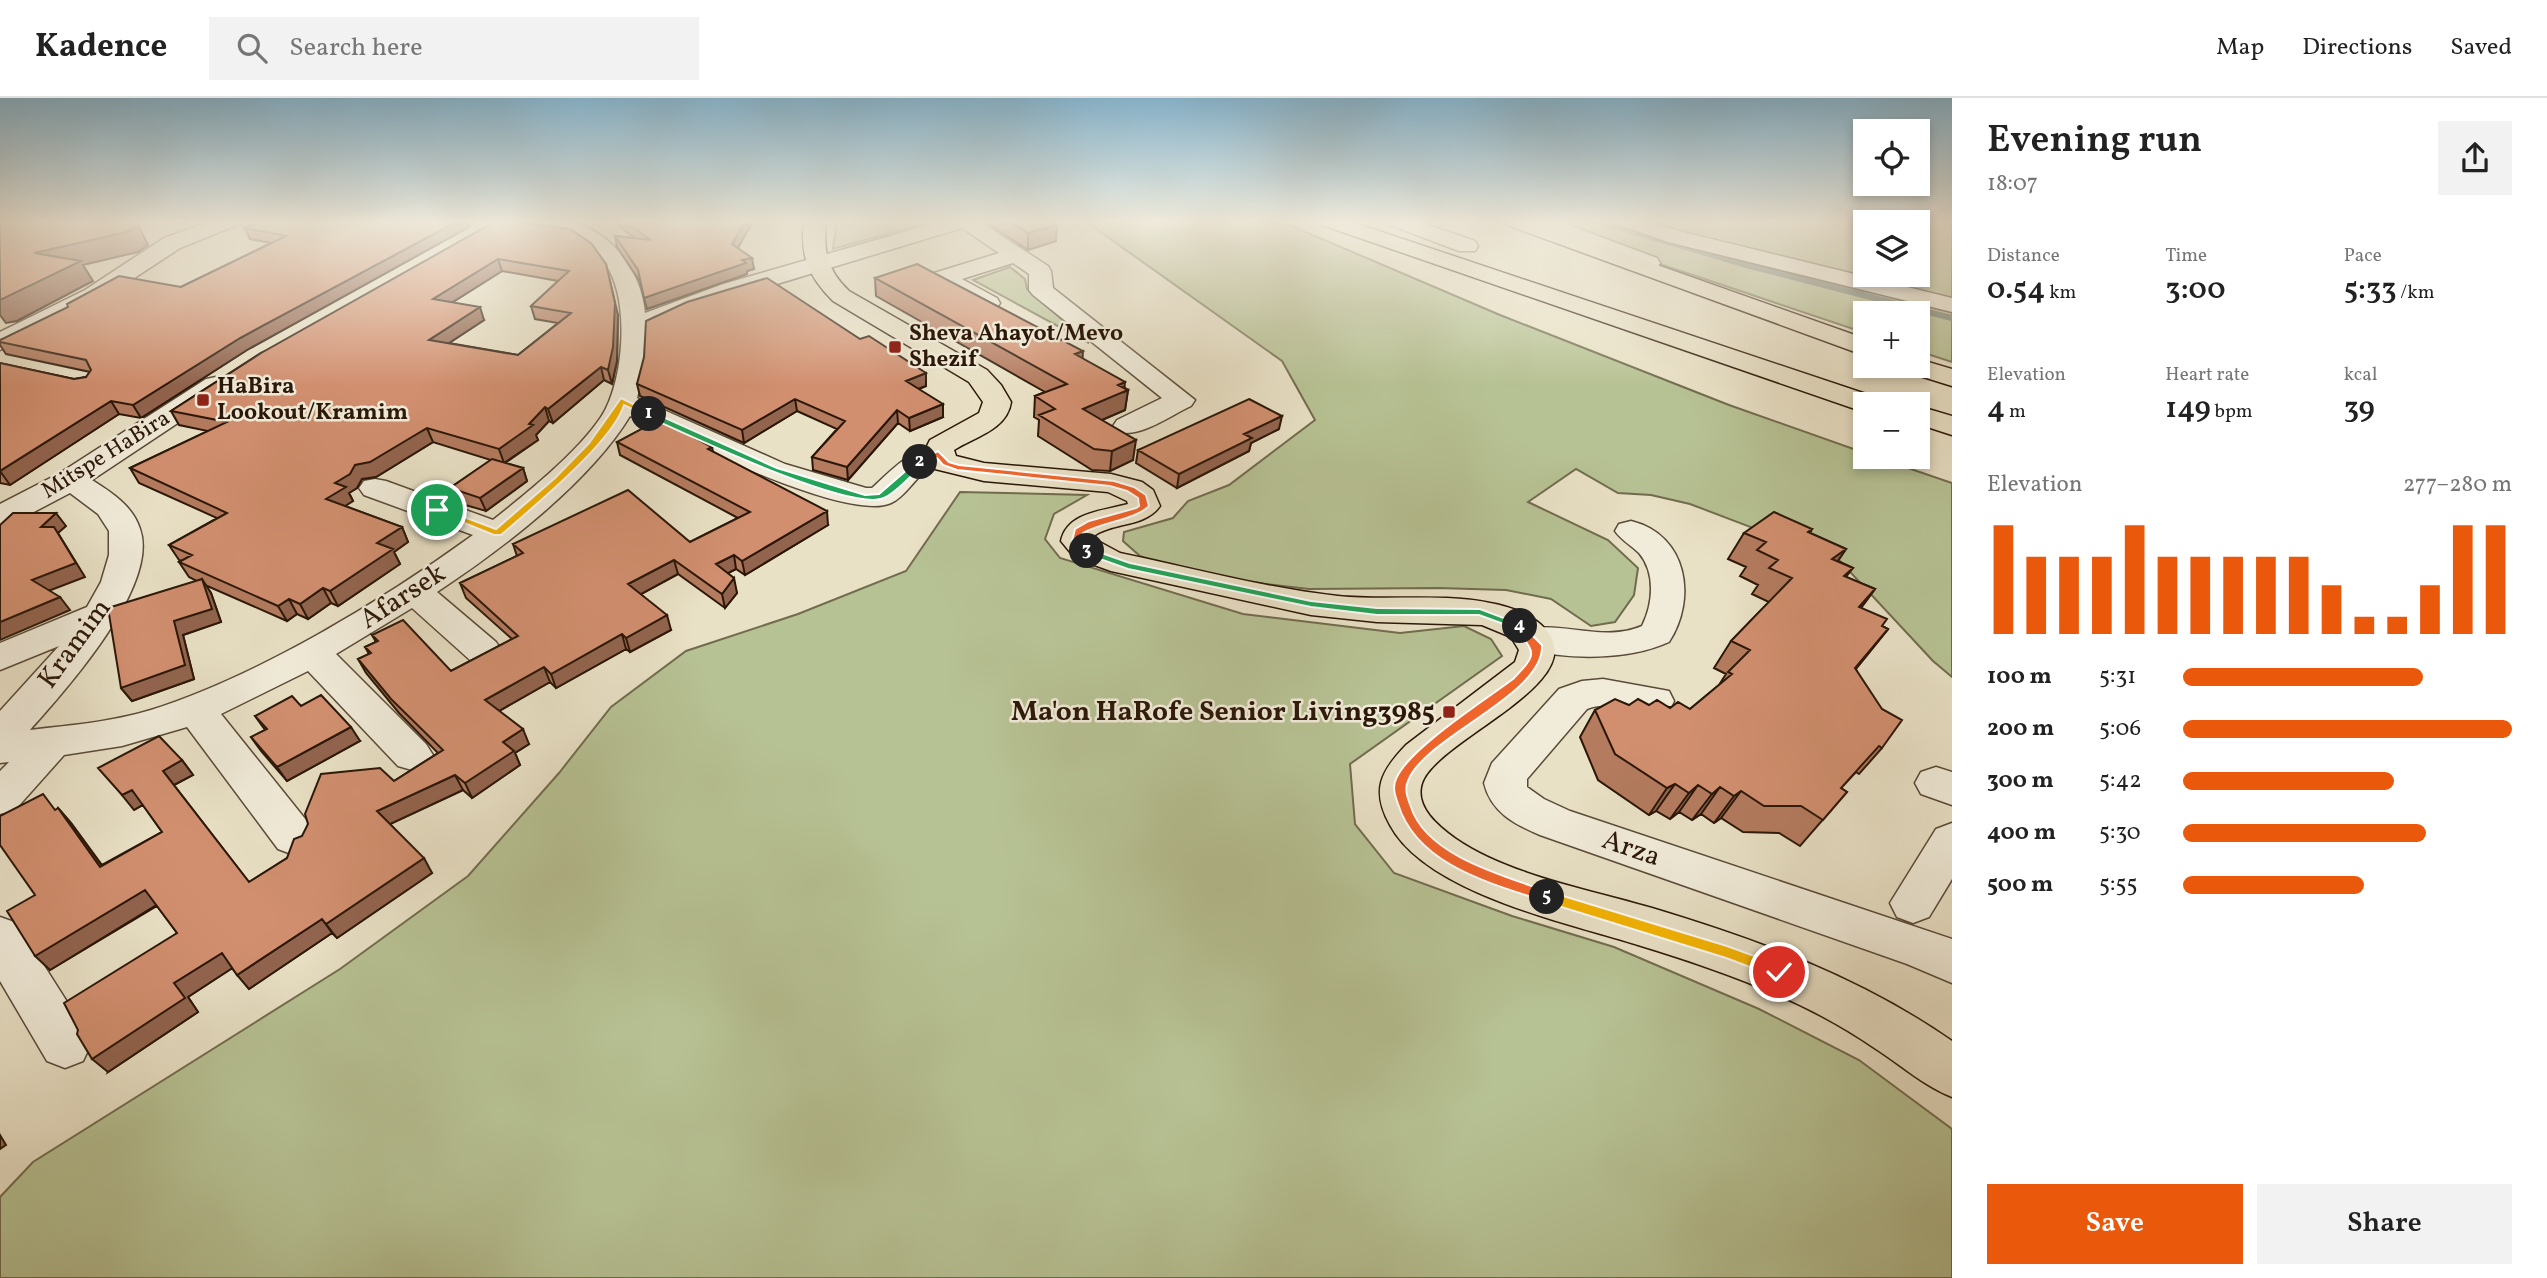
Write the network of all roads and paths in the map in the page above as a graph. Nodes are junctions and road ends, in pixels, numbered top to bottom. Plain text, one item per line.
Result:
1 (122, 276) edge
2 (622, 276) edge
3 (776, 276) edge
4 (823, 276) edge
5 (948, 276) edge
6 (1041, 276) edge
7 (1491, 276) edge
8 (1547, 276) edge
9 (1665, 276) edge
10 (1678, 276) edge
11 (1837, 276) edge
12 (1952, 304) edge
13 (1014, 317) edge
14 (633, 327) junction
15 (1823, 334) junction
16 (0, 342) edge
17 (1853, 344) edge
18 (1087, 356) dead end
19 (1126, 357) junction
20 (1930, 371) edge
21 (236, 372) edge
22 (1952, 378) edge
23 (1860, 392) edge
24 (1853, 399) edge
25 (621, 401) junction
26 (1930, 418) edge
27 (1930, 425) edge
28 (1127, 426) dead end
29 (1952, 426) edge
30 (1952, 433) edge
31 (938, 454) junction
32 (71, 480) junction
33 (376, 488) dead end
34 (0, 517) edge
35 (1631, 531) dead end
36 (498, 533) junction
37 (414, 591) junction
38 (103, 614) junction
39 (1534, 639) junction
40 (483, 651) edge
41 (312, 652) junction
42 (0, 657) edge
43 (1655, 701) edge
44 (194, 708) junction
45 (0, 736) edge
46 (53, 741) junction
47 (0, 748) edge
48 (412, 755) dead end
49 (0, 798) edge
50 (294, 837) edge
51 (1952, 841) edge
52 (1913, 903) dead end
53 (0, 938) edge
54 (1952, 962) edge
55 (65, 1044) dead end
56 (1952, 1072) edge

1 - 16 street
2 - 14 street, Afarsek
3 - 14 street
4 - 31 main road
5 - 13 street
6 - 19 street
7 - 24 main road
8 - 23 main road
9 - 15 main road
10 - 15 street
11 - 12 street
14 - 25 street, Afarsek
15 - 17 main road
18 - 19 street
19 - 28 street
20 - 22 main road
21 - 32 street, Mitspe HaBira
25 - 31 street
25 - 36 street, Afarsek
26 - 29 main road
27 - 30 main road
31 - 39 main road
32 - 34 street, Mitspe HaBira
32 - 38 street, Kramim
33 - 36 street
35 - 39 street
36 - 37 street, Afarsek
37 - 40 street
37 - 41 street, Afarsek
38 - 42 street
38 - 45 street, Kramim
39 - 56 main road
41 - 44 street, Afarsek
41 - 48 street
43 - 54 street, Arza
44 - 46 street, Afarsek
44 - 50 street
46 - 47 street, Afarsek
46 - 49 street
51 - 52 street
53 - 55 street

